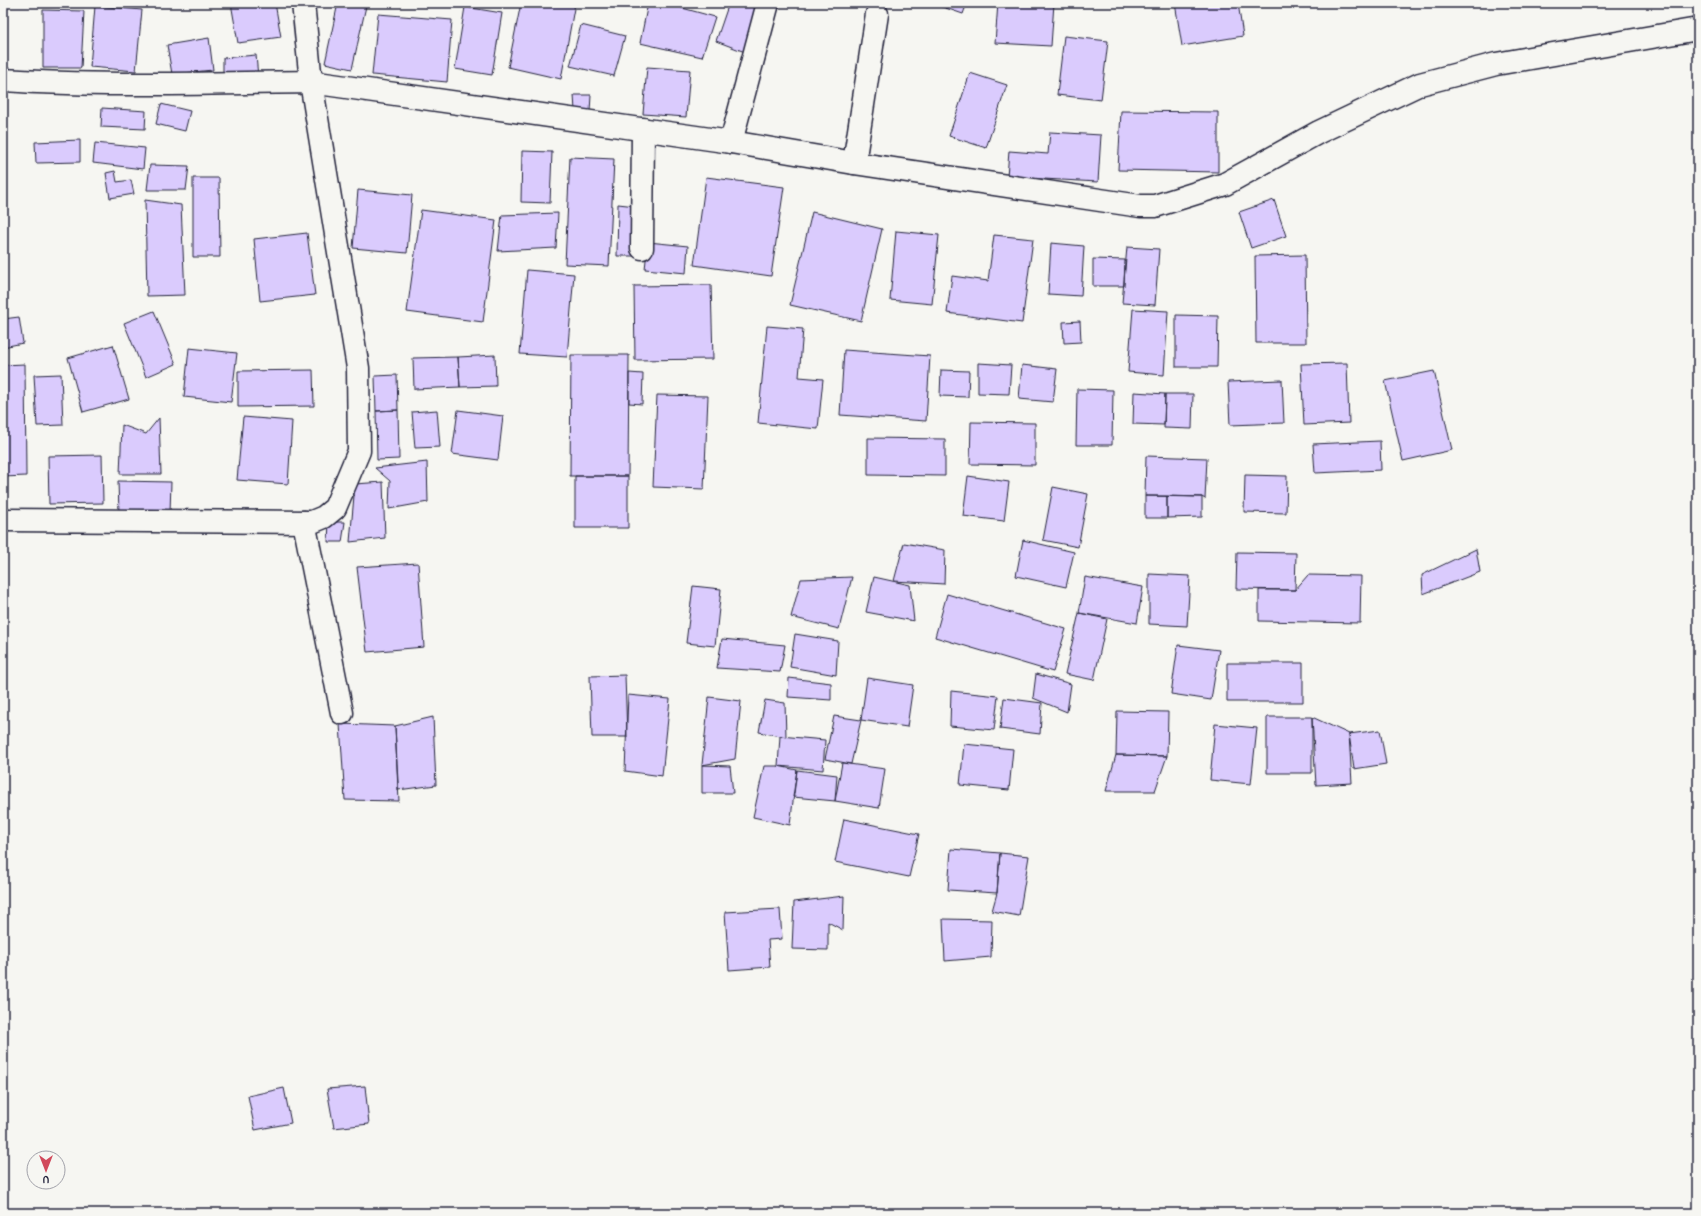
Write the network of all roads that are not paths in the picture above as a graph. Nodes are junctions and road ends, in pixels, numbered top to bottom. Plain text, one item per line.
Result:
1 (303, 3) edge
2 (768, 3) edge
3 (877, 14) dead end
4 (1698, 29) edge
5 (3, 80) edge
6 (311, 82) junction
7 (642, 129) junction
8 (731, 142) junction
9 (854, 163) junction
10 (642, 248) dead end
11 (3, 520) edge
12 (304, 522) junction
13 (342, 713) dead end

1 - 6 street
2 - 8 street
3 - 9 street
4 - 9 street
5 - 6 street
6 - 7 street
6 - 12 street
7 - 8 street
7 - 10 street
8 - 9 street
11 - 12 street
12 - 13 street

